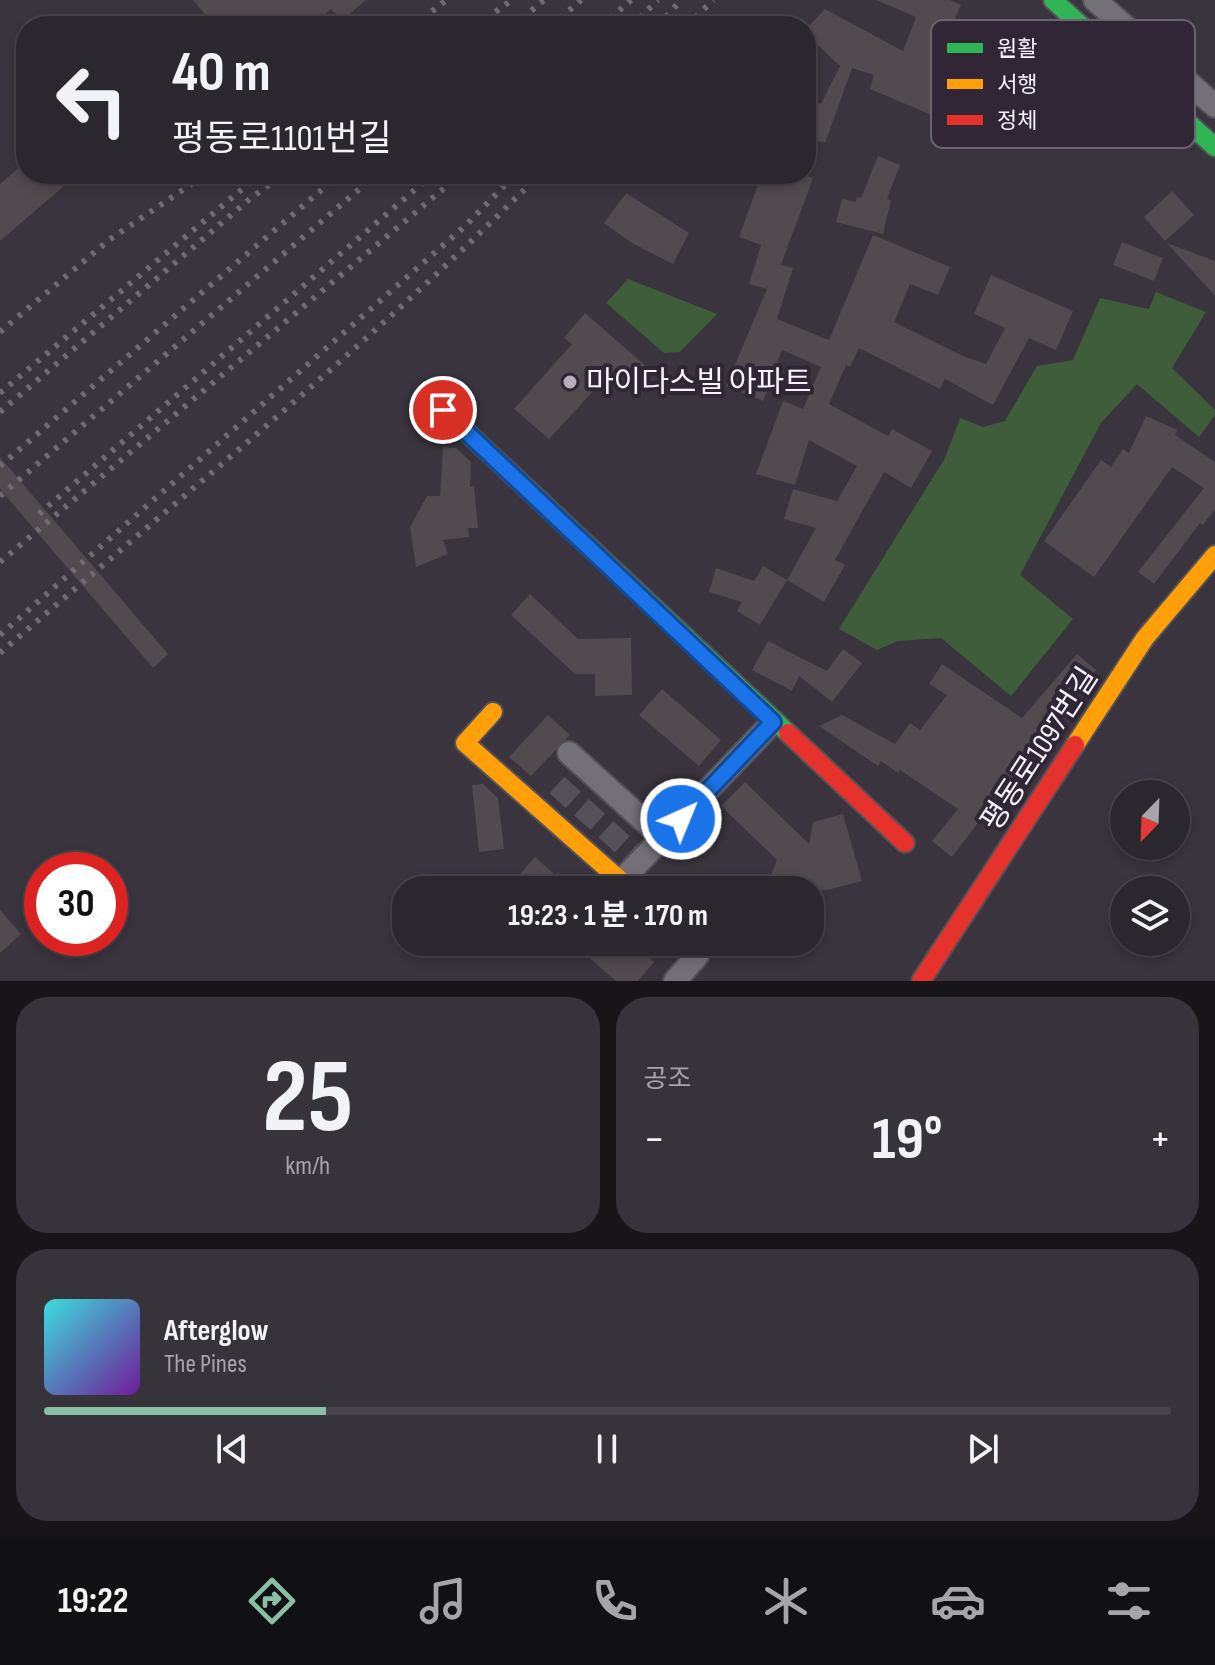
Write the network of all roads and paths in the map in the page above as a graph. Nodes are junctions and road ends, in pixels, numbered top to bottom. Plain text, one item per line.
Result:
1 (1053, 0) edge
2 (1095, 0) edge
3 (1075, 20) edge
4 (1118, 20) edge
5 (1195, 88) edge
6 (1215, 106) edge
7 (1195, 129) edge
8 (1215, 147) edge
9 (443, 410) dead end
10 (1215, 555) edge
11 (493, 712) dead end
12 (773, 722) junction
13 (569, 753) dead end
14 (663, 838) junction
15 (905, 843) dead end
16 (614, 876) edge
17 (633, 876) edge
18 (697, 956) edge
19 (675, 981) edge
20 (921, 981) edge

1 - 3 street
2 - 4 street
5 - 6 street
7 - 8 street
9 - 12 street
10 - 20 street, 평동로1097번길
11 - 16 street
12 - 14 street
12 - 15 street
13 - 14 street
14 - 17 street
18 - 19 street

